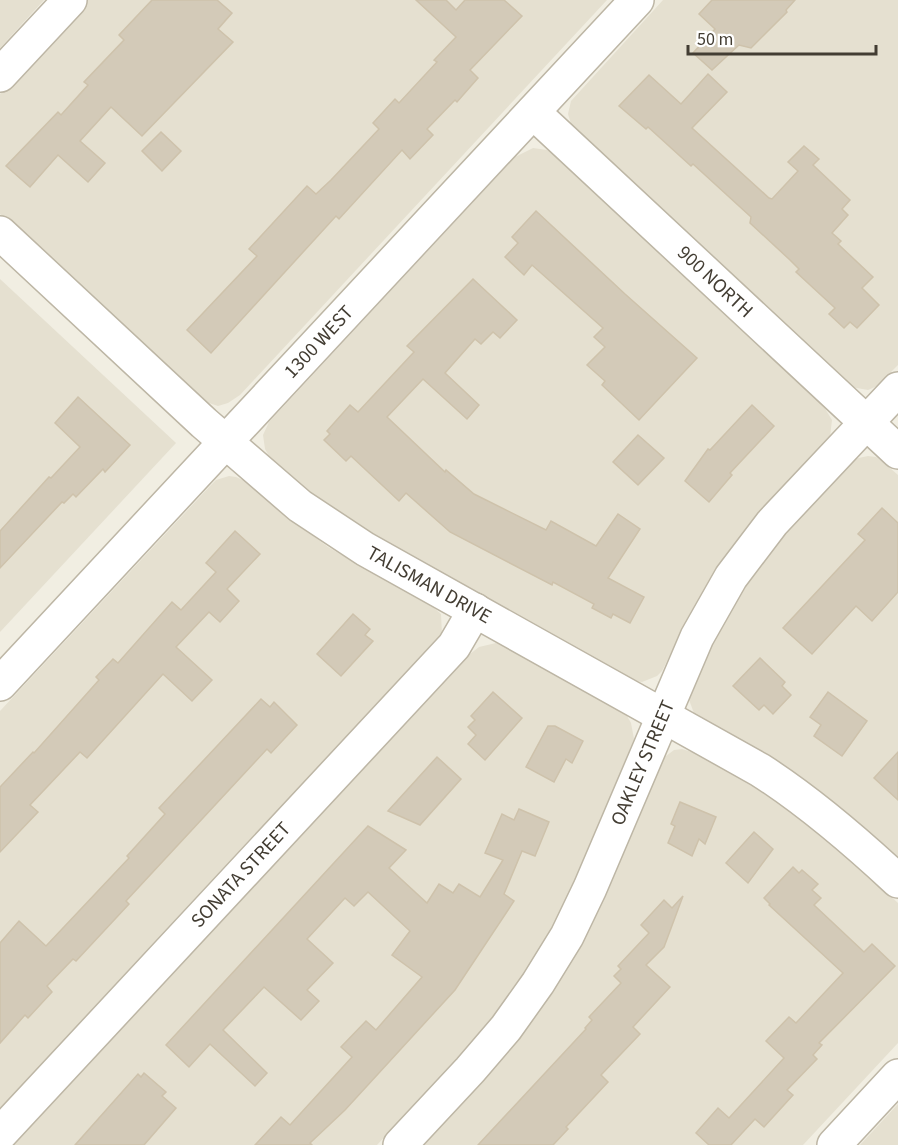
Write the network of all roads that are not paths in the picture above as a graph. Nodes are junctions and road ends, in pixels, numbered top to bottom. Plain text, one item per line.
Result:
1 (70, 0) edge
2 (637, 0) edge
3 (0, 75) edge
4 (533, 112) junction
5 (0, 233) edge
6 (898, 388) edge
7 (866, 423) junction
8 (226, 442) junction
9 (898, 453) edge
10 (475, 610) junction
11 (0, 684) edge
12 (663, 716) junction
13 (898, 881) edge
14 (898, 1076) edge
15 (0, 1134) edge
16 (400, 1145) edge
17 (834, 1145) edge

1 - 3 street
2 - 4 street, 1300 WEST
4 - 7 street, 900 NORTH
4 - 8 street, 1300 WEST
5 - 8 street, TALISMAN DRIVE
6 - 7 street, OAKLEY STREET
7 - 9 street, 900 NORTH
7 - 12 street, OAKLEY STREET
8 - 10 street, TALISMAN DRIVE
8 - 11 street, 1300 WEST
10 - 12 street, TALISMAN DRIVE
10 - 15 street, SONATA STREET
12 - 13 street, TALISMAN DRIVE
12 - 16 street, OAKLEY STREET
14 - 17 street

